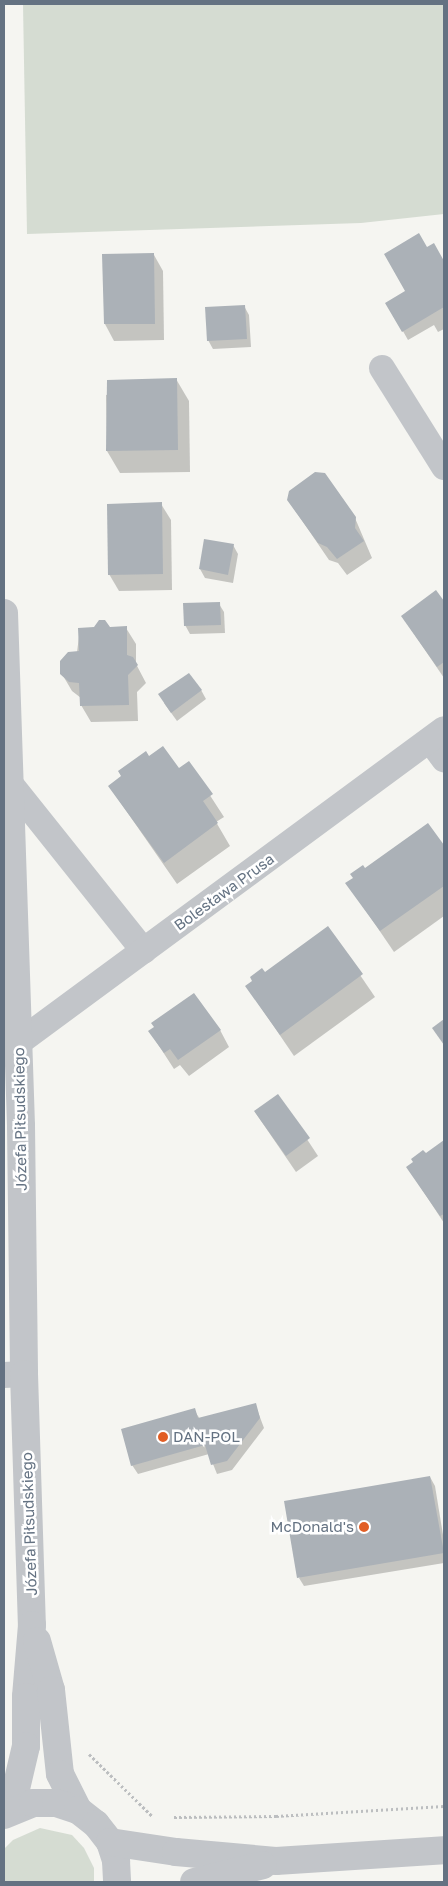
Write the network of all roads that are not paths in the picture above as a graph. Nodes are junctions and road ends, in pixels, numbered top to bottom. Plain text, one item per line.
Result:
1 (382, 368) dead end
2 (444, 467) edge
3 (4, 613) edge
4 (440, 743) edge
5 (9, 782) junction
6 (144, 951) junction
7 (18, 1044) junction
8 (4, 1103) edge
9 (21, 1126) junction
10 (14, 1374) edge
11 (32, 1625) junction
12 (78, 1810) junction
13 (7, 1813) edge
14 (110, 1842) junction
15 (444, 1850) edge
16 (276, 1861) junction
17 (117, 1882) edge
18 (194, 1882) edge

1 - 2 street
3 - 5 street, Józefa Piłsudskiego
4 - 6 street, Bolesława Prusa
5 - 6 street
5 - 7 street, Józefa Piłsudskiego
6 - 7 street, Bolesława Prusa
7 - 9 street, Józefa Piłsudskiego
8 - 9 street
9 - 10 street, Józefa Piłsudskiego
10 - 11 street, Józefa Piłsudskiego
11 - 12 street
11 - 13 street
12 - 13 street
12 - 14 street
14 - 16 street
14 - 17 street
15 - 16 street
16 - 18 street

